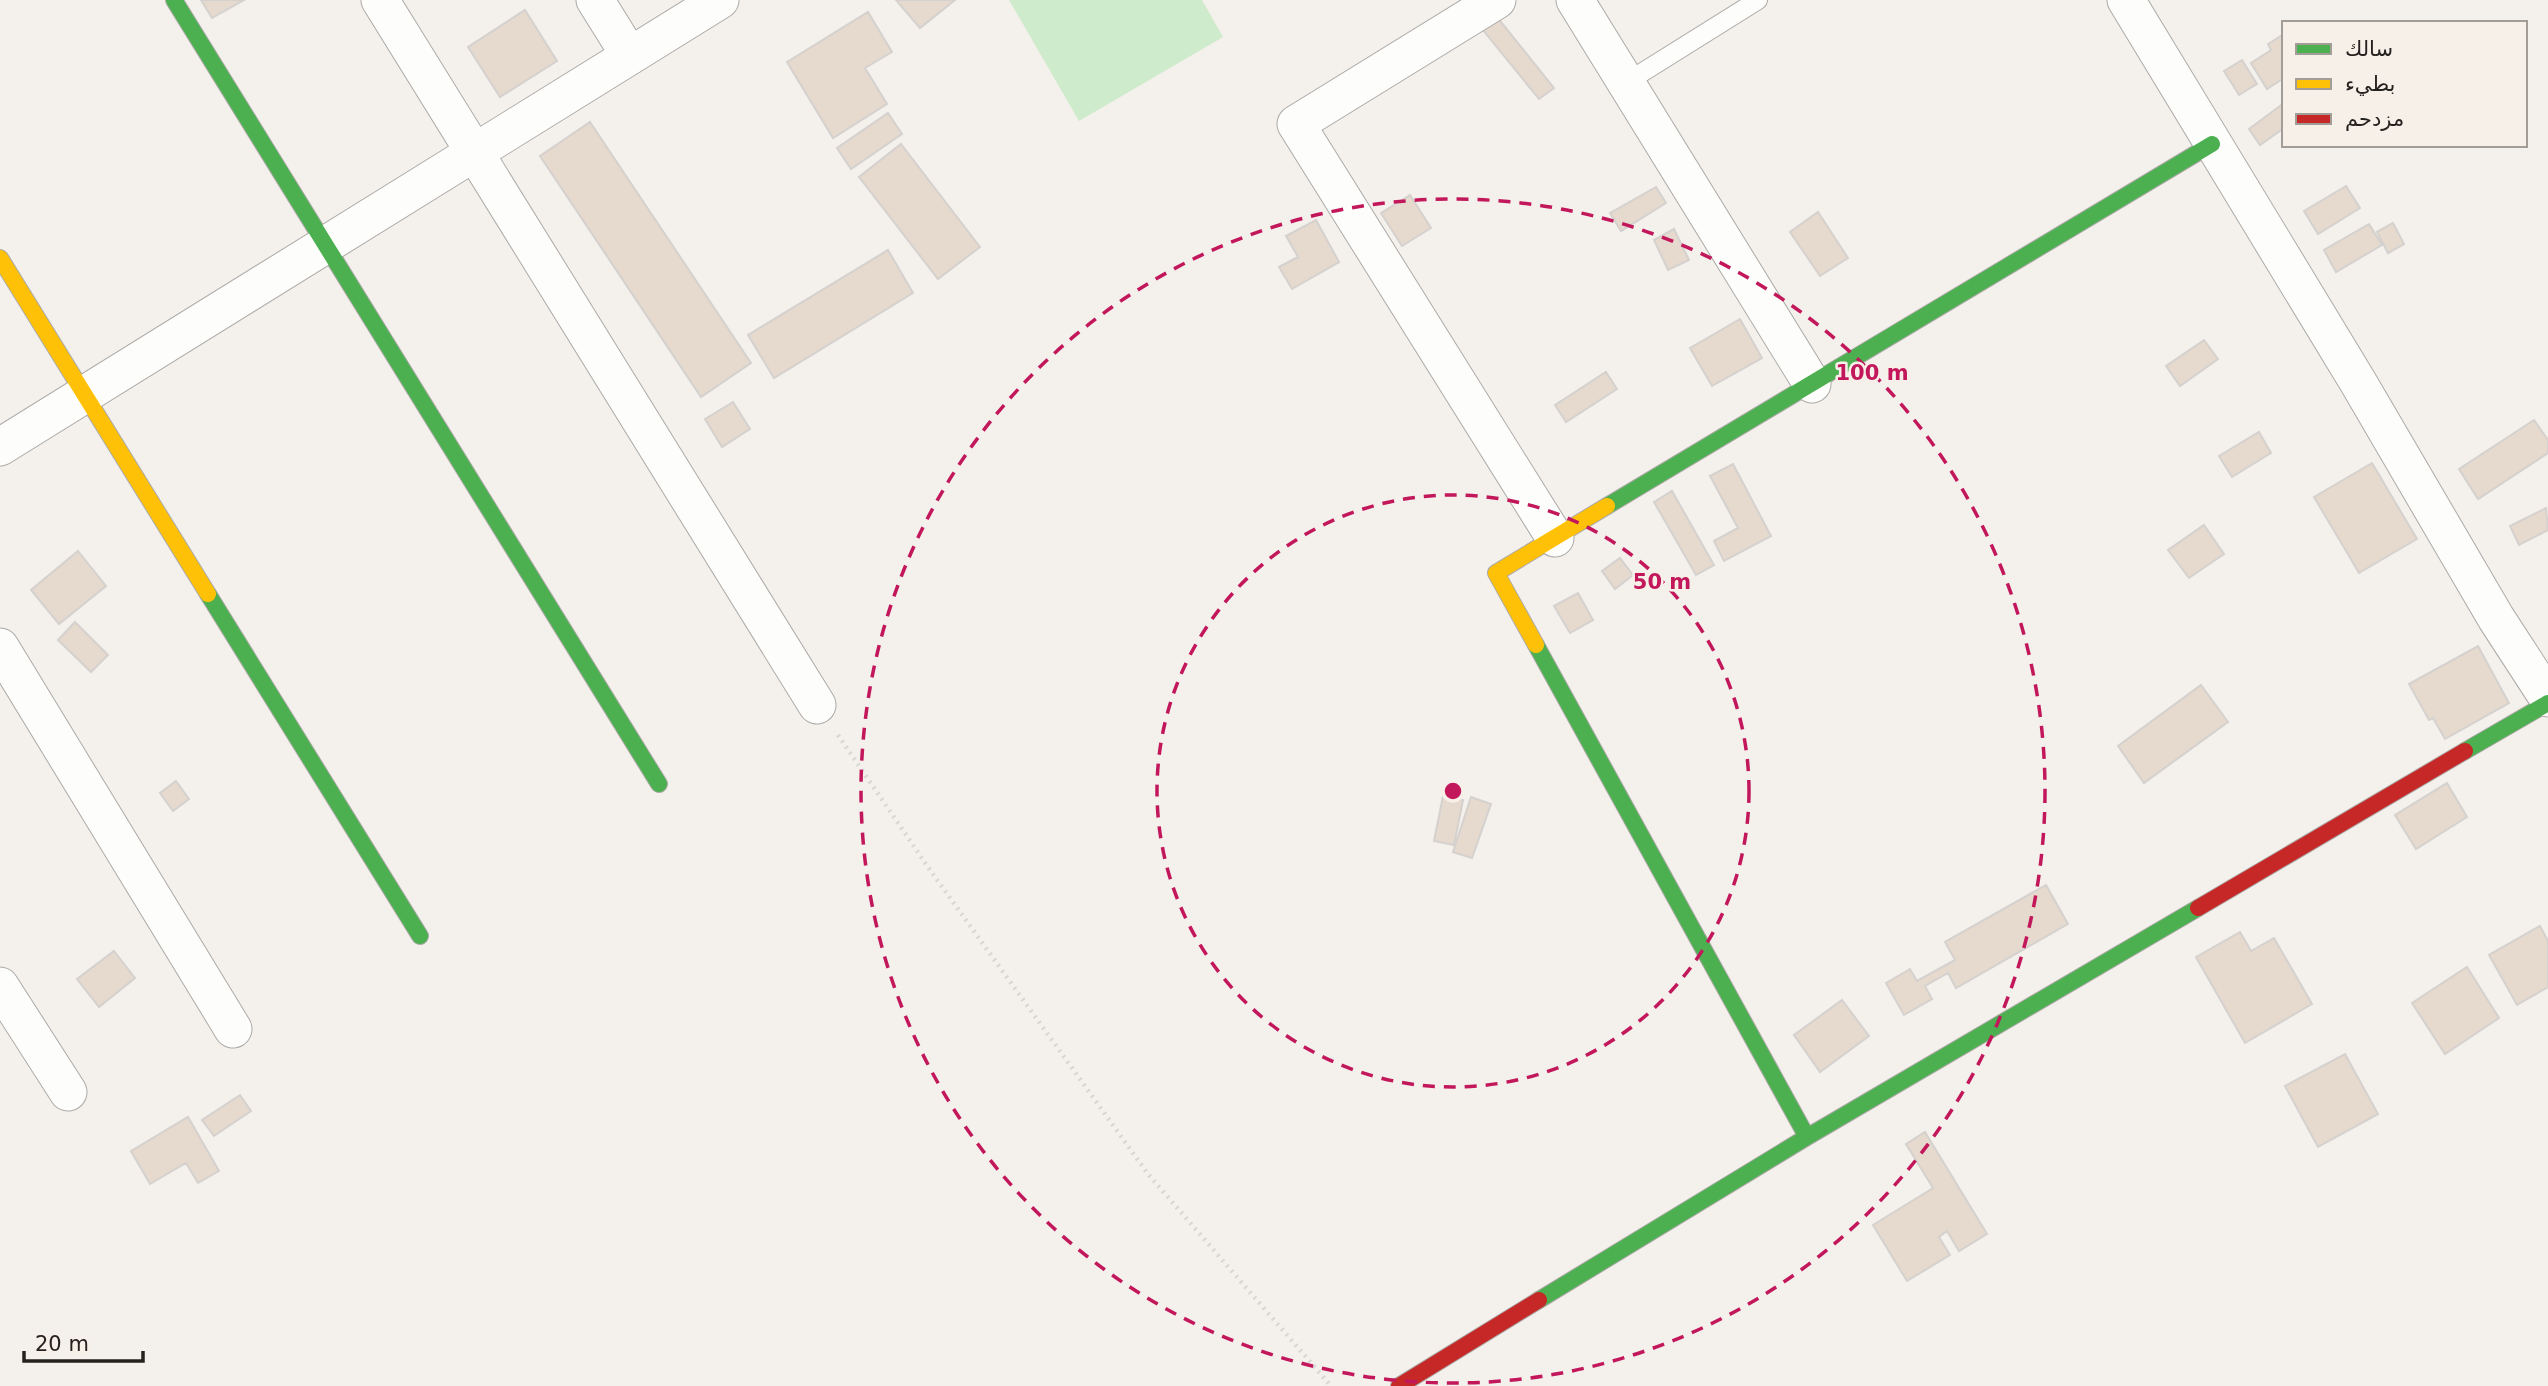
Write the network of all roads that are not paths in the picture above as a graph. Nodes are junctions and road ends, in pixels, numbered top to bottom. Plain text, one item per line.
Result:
1 (174, 0) edge
2 (380, 0) edge
3 (595, 0) edge
4 (720, 0) edge
5 (1497, 0) edge
6 (1575, 0) edge
7 (1758, 0) edge
8 (2126, 0) edge
9 (629, 57) junction
10 (1627, 82) junction
11 (2212, 144) junction
12 (475, 153) junction
13 (325, 246) junction
14 (0, 258) edge
15 (1812, 384) junction
16 (83, 393) junction
17 (0, 447) edge
18 (1555, 538) junction
19 (0, 647) edge
20 (2548, 701) edge
21 (817, 705) road end
22 (659, 784) dead end
23 (420, 936) dead end
24 (0, 986) edge
25 (233, 1029) dead end
26 (68, 1092) dead end
27 (1807, 1137) junction
28 (1399, 1386) edge

1 - 13 street
2 - 12 street
3 - 9 street
4 - 9 street
5 - 18 street
6 - 10 street
7 - 10 lane
8 - 11 street
9 - 12 street
10 - 15 street
11 - 15 street
11 - 20 street
12 - 13 street
12 - 21 street
13 - 16 street
13 - 22 street
14 - 16 street
15 - 18 street
16 - 17 street
16 - 23 street
18 - 27 street
19 - 25 street
20 - 27 street
24 - 26 street
27 - 28 street

